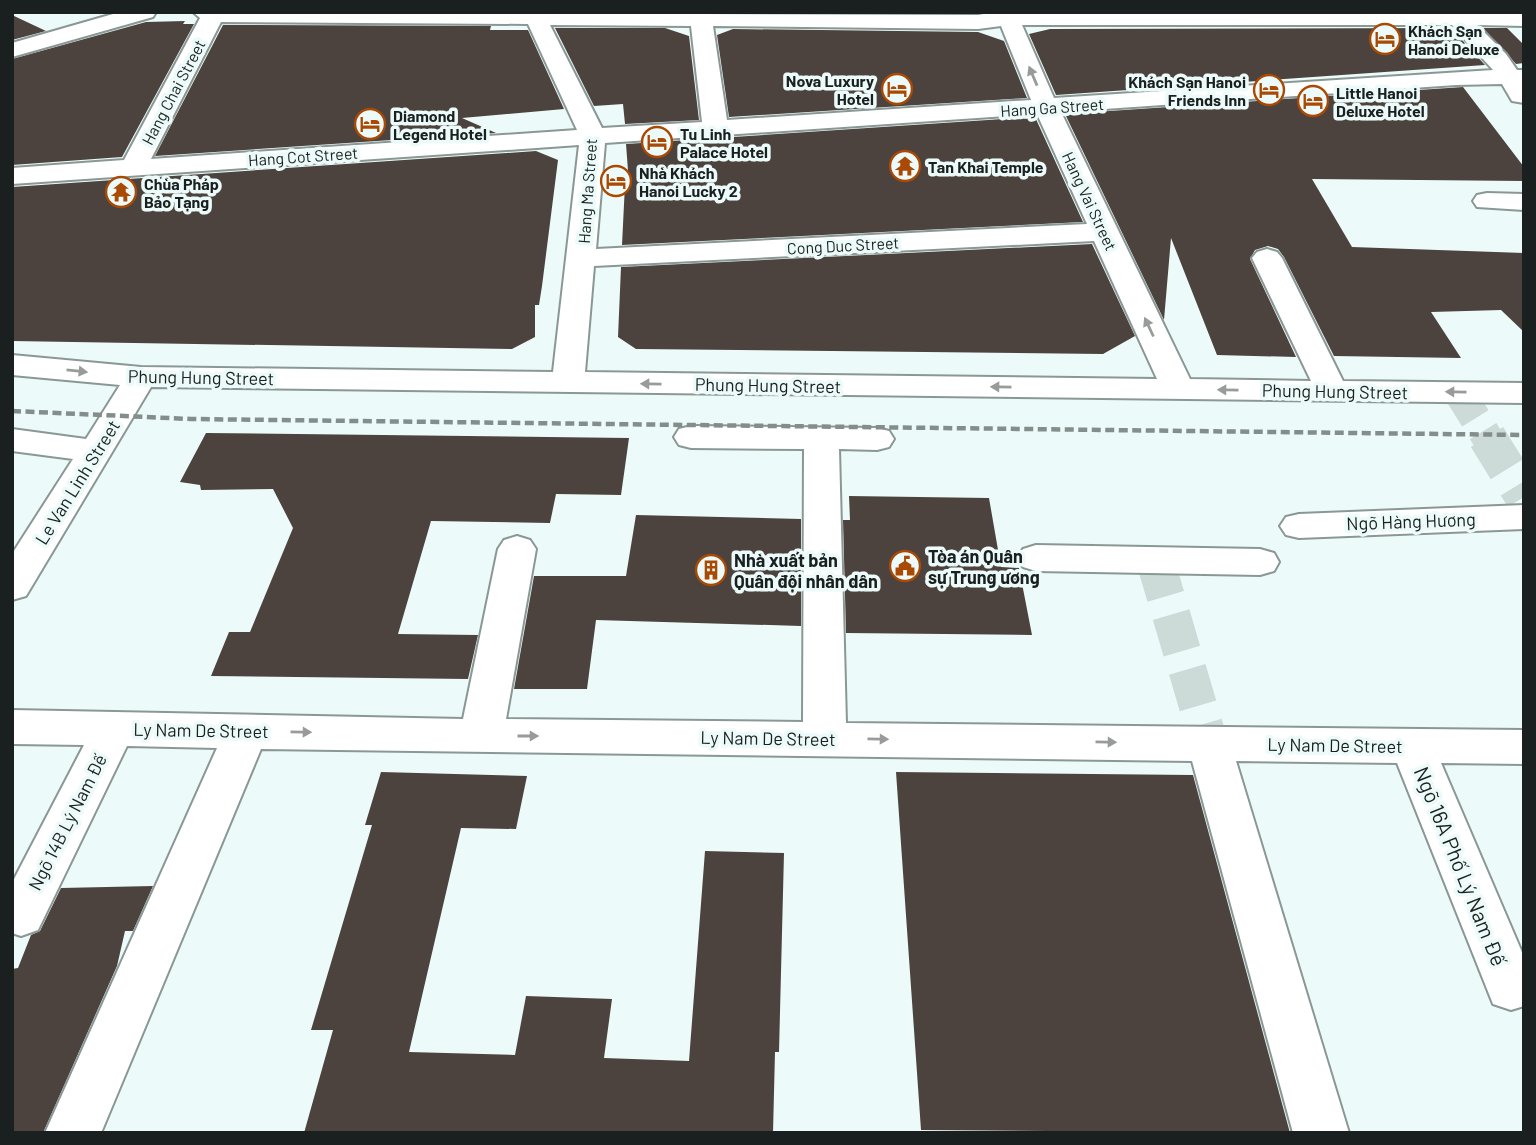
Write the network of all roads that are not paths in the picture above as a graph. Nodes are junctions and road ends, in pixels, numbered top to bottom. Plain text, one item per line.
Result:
1 (145, 12) edge
2 (209, 14) edge
3 (534, 15) edge
4 (1007, 15) edge
5 (1185, 15) edge
6 (1454, 15) edge
7 (700, 16) edge
8 (46, 19) dead end
9 (1524, 19) edge
10 (69, 33) junction
11 (12, 50) edge
12 (192, 55) junction
13 (167, 57) dead end
14 (1519, 80) edge
15 (1524, 101) edge
16 (1046, 107) junction
17 (715, 127) junction
18 (593, 135) junction
19 (133, 168) junction
20 (12, 177) edge
21 (1487, 201) dead end
22 (1524, 202) edge
23 (1105, 232) junction
24 (581, 258) junction
25 (1267, 258) dead end
26 (12, 365) edge
27 (141, 377) junction
28 (568, 383) junction
29 (1178, 389) junction
30 (1332, 391) junction
31 (1524, 393) edge
32 (691, 438) dead end
33 (821, 438) junction
34 (877, 439) dead end
35 (12, 440) edge
36 (96, 450) junction
37 (1524, 517) edge
38 (1299, 526) dead end
39 (517, 549) dead end
40 (1036, 558) dead end
41 (1260, 562) dead end
42 (12, 586) edge
43 (12, 727) edge
44 (114, 729) junction
45 (247, 730) junction
46 (481, 736) junction
47 (825, 738) junction
48 (1209, 743) junction
49 (1412, 746) junction
50 (1524, 747) edge
51 (21, 915) dead end
52 (1511, 987) dead end
53 (73, 1133) edge
54 (1321, 1133) edge

1 - 10 street
2 - 3 street
2 - 12 street, Hang Chai Street
3 - 7 street
3 - 18 street, Hang Ma Street
4 - 5 street
4 - 7 street
16 -> 4 street, Hang Vai Street
5 - 6 street
6 - 9 street
6 - 14 street
7 - 17 street
8 - 10 street
10 - 11 street
12 - 13 street
12 - 19 street, Hang Chai Street
14 - 15 street
14 - 16 street, Hang Ga Street
16 - 17 street, Hang Ga Street
16 - 23 street, Hang Vai Street
17 - 18 street, Hang Ga Street
18 - 19 street, Hang Cot Street
18 - 24 street, Hang Ma Street
19 - 20 street, Hang Cot Street
21 - 22 street
23 - 24 street, Cong Duc Street
29 -> 23 street, Hang Vai Street
24 - 28 street, Hang Ma Street
25 - 30 street
26 -> 27 street, Phung Hung Street
27 - 28 street, Phung Hung Street
27 - 36 street, Le Van Linh Street
29 -> 28 street, Phung Hung Street
30 -> 29 street, Phung Hung Street
31 -> 30 street, Phung Hung Street
32 - 33 street
33 - 34 street
33 - 47 street
35 - 36 street
36 - 42 street, Le Van Linh Street
37 - 38 street, Ngõ Hàng Hương
39 - 46 street
40 - 41 street
43 - 44 street, Ly Nam De Street
44 - 45 street, Ly Nam De Street
44 - 51 street, Ngõ 14B Lý Nam Đế
45 -> 46 street, Ly Nam De Street
45 - 53 street
46 -> 47 street, Ly Nam De Street
47 -> 48 street, Ly Nam De Street
48 - 49 street, Ly Nam De Street
48 - 54 street
49 - 50 street, Ly Nam De Street
49 - 52 street, Ngõ 16A Phố Lý Nam Đế

